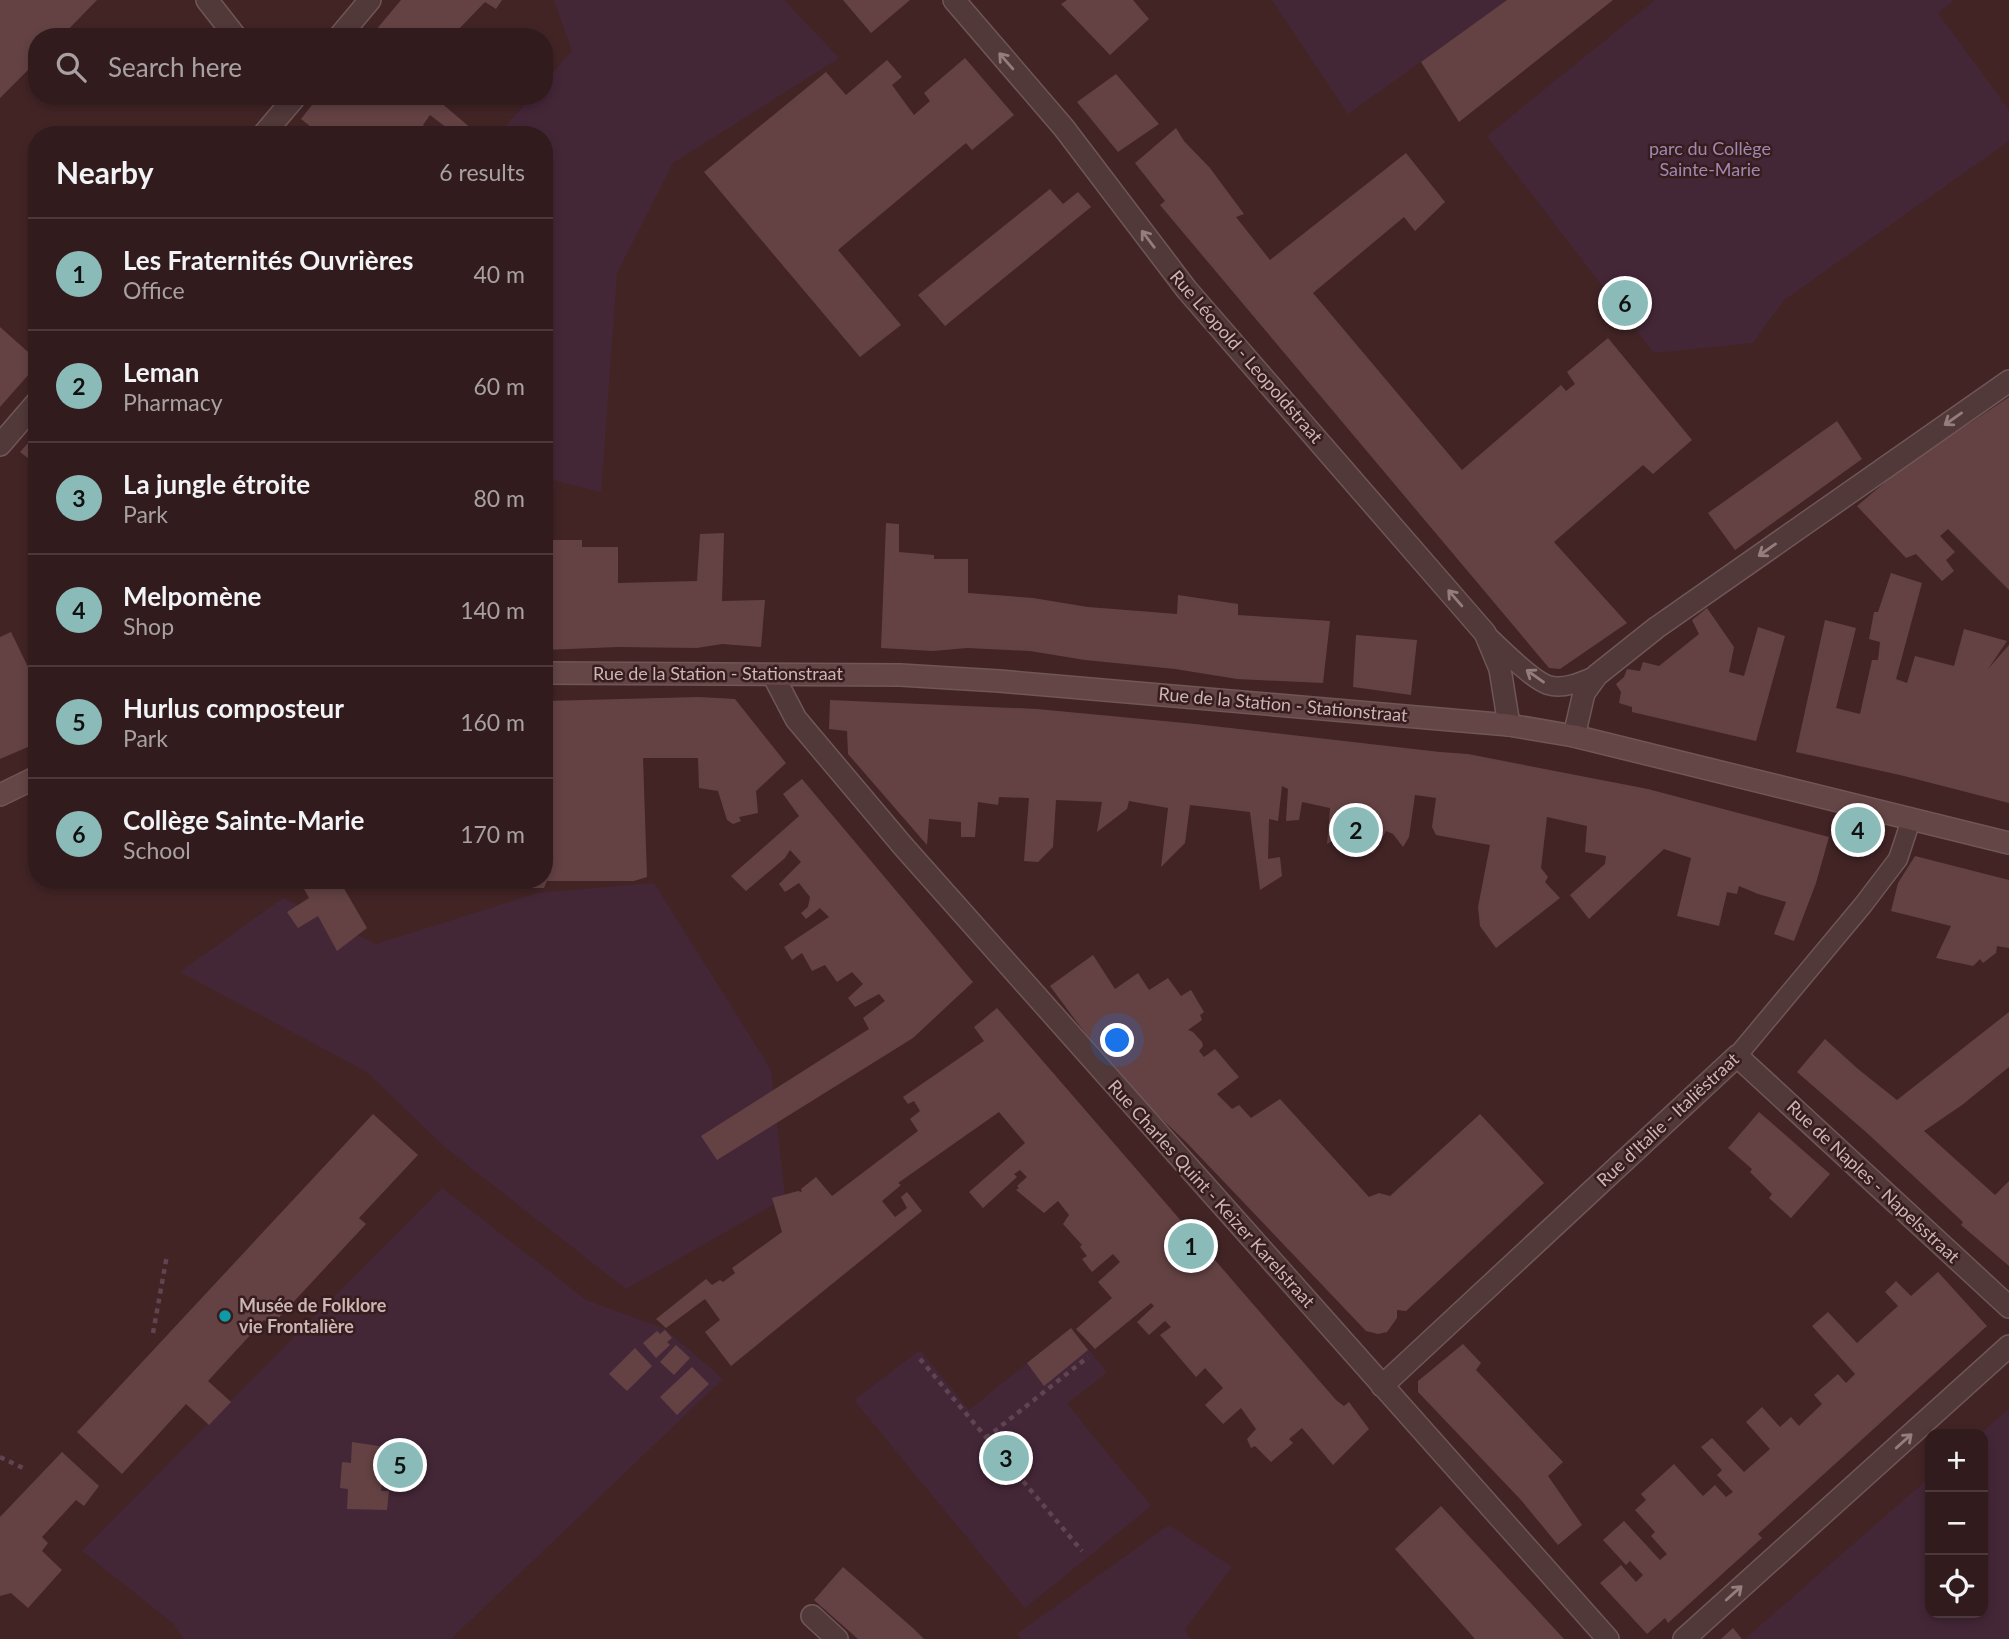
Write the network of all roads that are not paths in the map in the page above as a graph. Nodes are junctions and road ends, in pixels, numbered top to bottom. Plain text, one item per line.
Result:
1 (207, 0) edge
2 (370, 0) edge
3 (954, 0) edge
4 (229, 28) edge
5 (347, 28) edge
6 (288, 105) edge
7 (271, 126) edge
8 (2009, 380) edge
9 (28, 412) edge
10 (0, 445) edge
11 (1485, 634) junction
12 (553, 673) edge
13 (773, 675) junction
14 (1597, 675) junction
15 (1509, 725) junction
16 (1574, 736) junction
17 (28, 781) edge
18 (0, 795) edge
19 (1911, 820) junction
20 (2009, 843) edge
21 (1737, 1056) junction
22 (2009, 1307) edge
23 (2009, 1346) edge
24 (1382, 1386) junction
25 (812, 1616) dead end
26 (837, 1639) edge
27 (1608, 1639) edge
28 (1684, 1639) edge

1 - 4 street
2 - 5 street
11 -> 3 street, Rue Léopold - Leopoldstraat
6 - 7 street
8 -> 14 street
9 - 10 street
14 -> 11 lane
11 - 15 street, Rue Léopold - Leopoldstraat
12 - 13 street, Rue de la Station - Stationstraat
13 - 15 street, Rue de la Station - Stationstraat
13 - 24 street, Rue Charles Quint - Keizer Karelstraat
14 - 16 street
15 - 16 street, Rue de la Station - Stationstraat
16 - 19 street, Rue de la Station - Stationstraat
17 - 18 street
19 - 20 street, Rue de la Station - Stationstraat
19 - 21 lane, Rue d'Italie - Italiëstraat
21 - 22 street, Rue de Naples - Napelsstraat
21 - 24 street, Rue d'Italie - Italiëstraat
28 -> 23 street
24 - 27 street, Rue Charles Quint - Keizer Karelstraat
25 - 26 street

